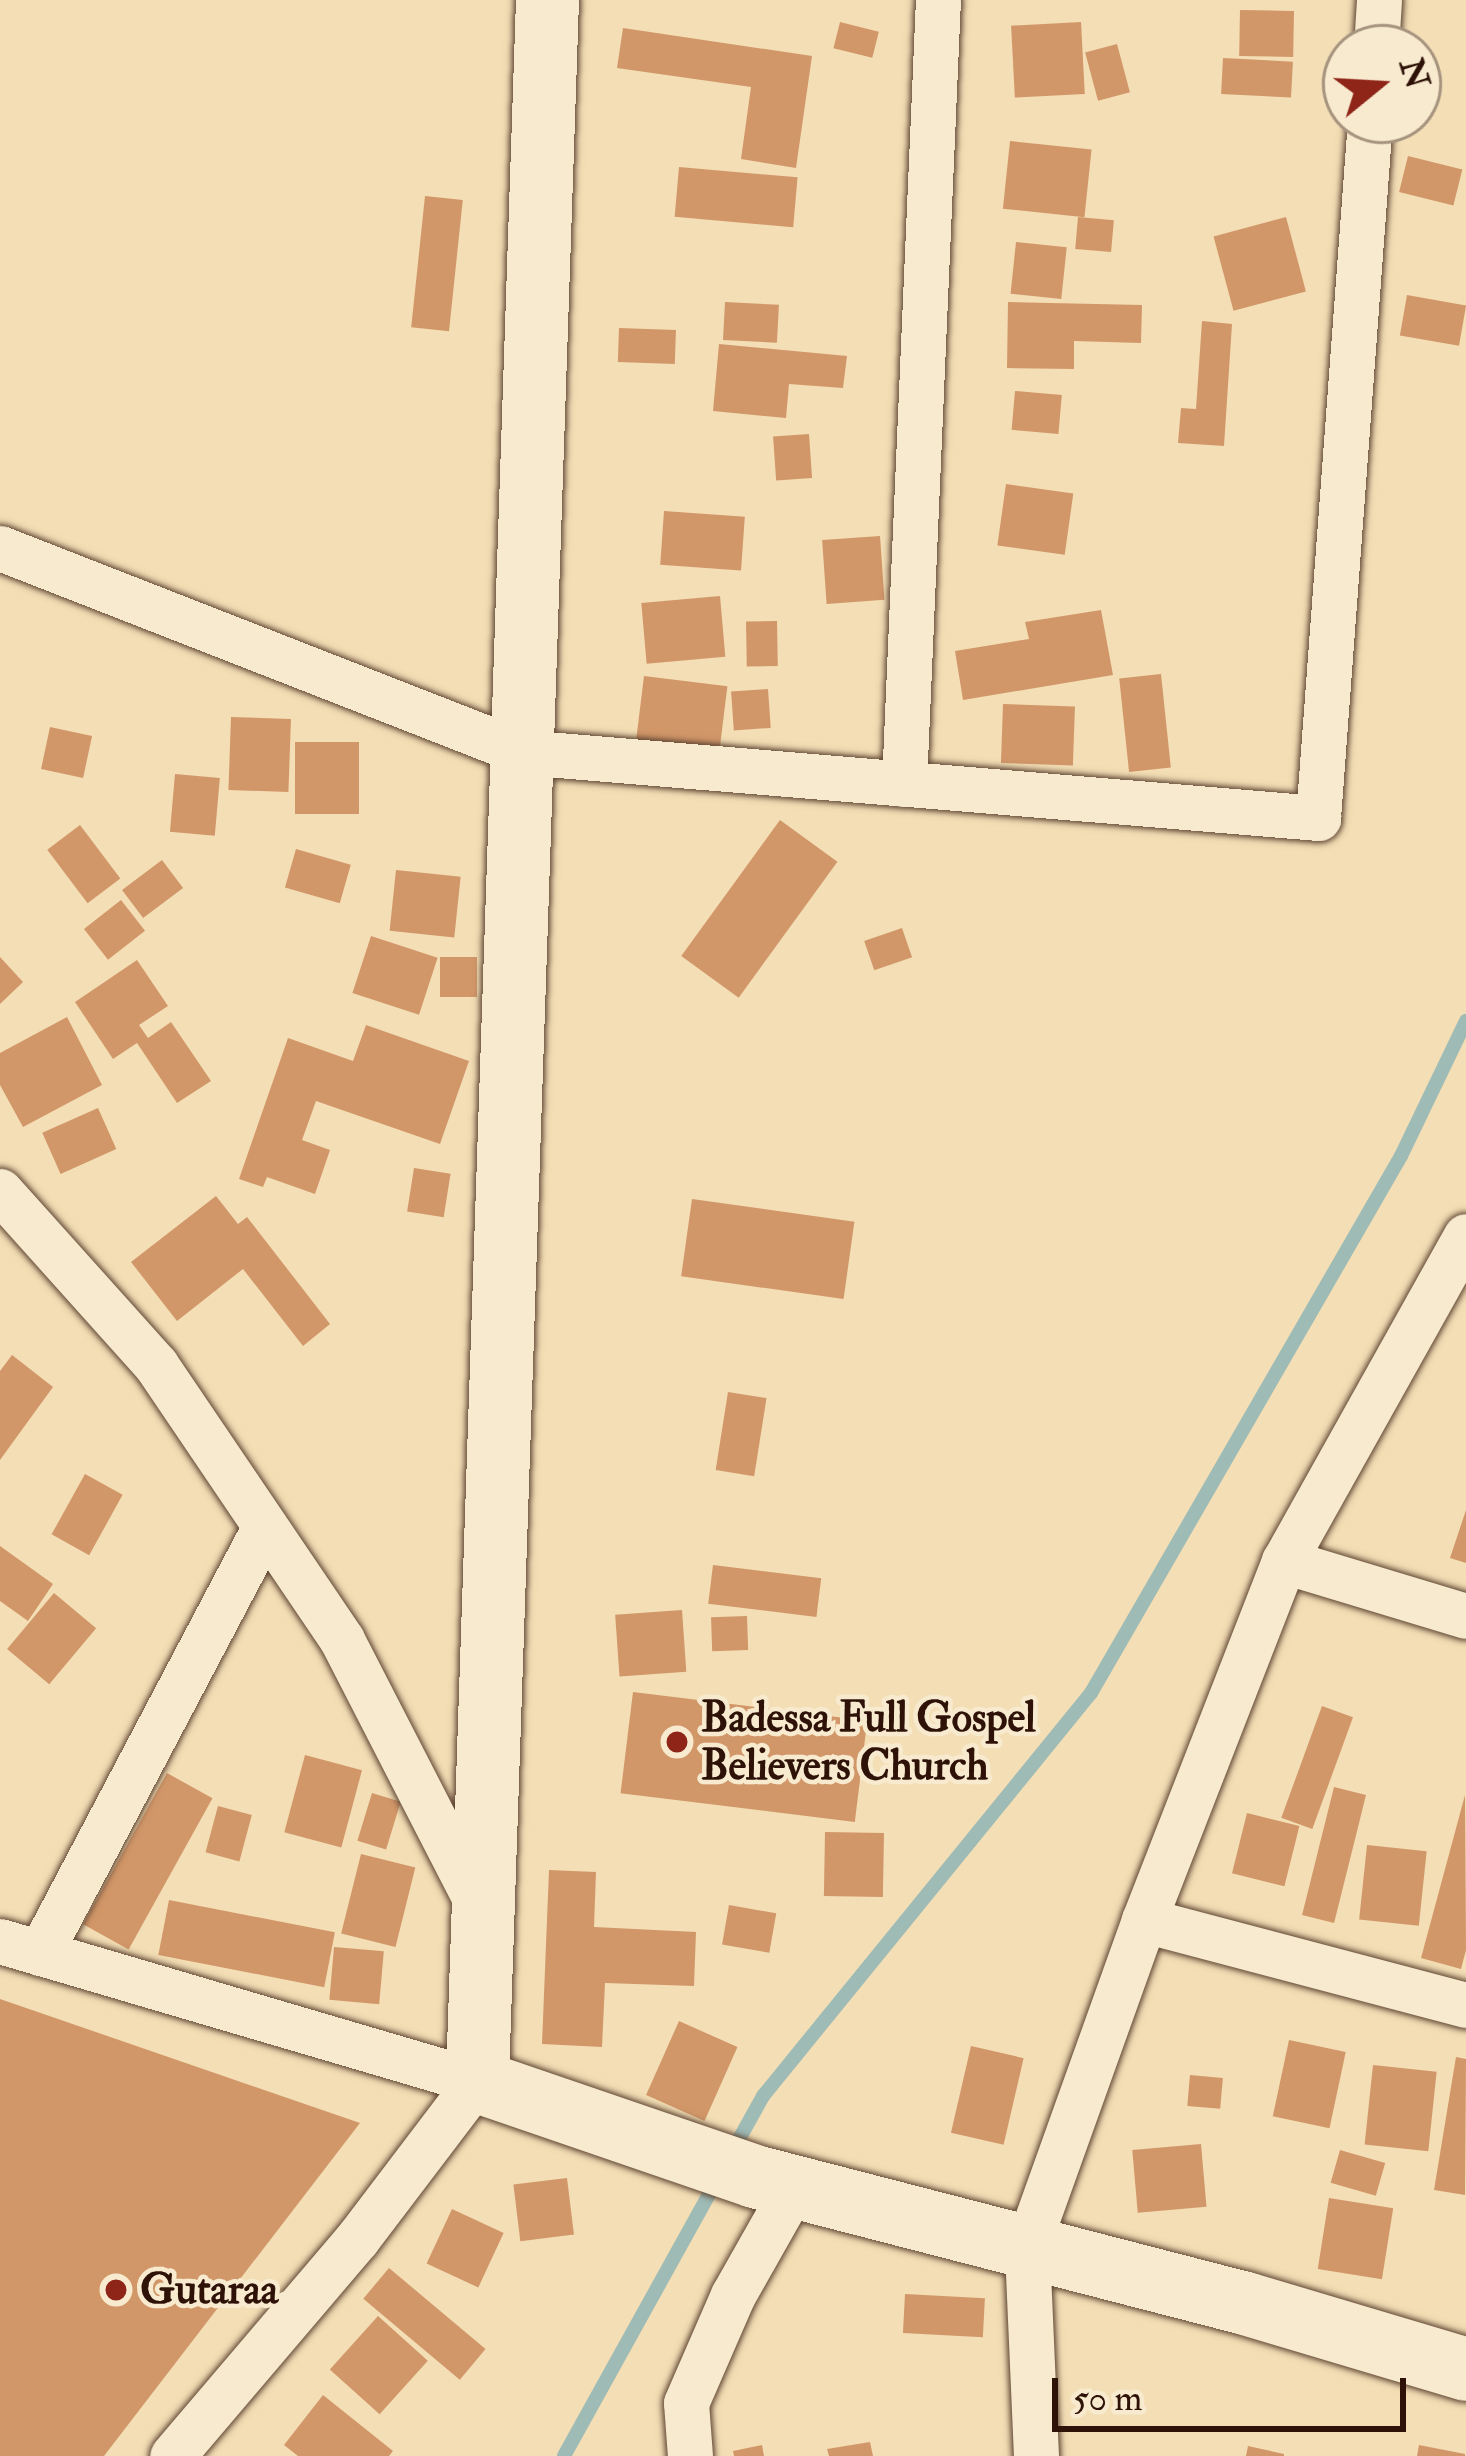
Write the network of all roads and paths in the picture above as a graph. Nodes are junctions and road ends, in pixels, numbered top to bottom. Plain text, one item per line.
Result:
1 (547, 0) edge
2 (938, 0) edge
3 (1368, 144) edge
4 (0, 548) edge
5 (522, 752) junction
6 (904, 784) junction
7 (0, 1191) edge
8 (1459, 1262) edge
9 (265, 1527) junction
10 (1284, 1562) junction
11 (1466, 1616) edge
12 (484, 1916) junction
13 (1144, 1920) junction
14 (20, 1947) edge
15 (1466, 2005) edge
16 (476, 2081) junction
17 (774, 2181) junction
18 (1028, 2247) junction
19 (1466, 2369) edge
20 (172, 2456) edge
21 (690, 2456) edge
22 (1036, 2456) edge

1 - 5 street
2 - 6 street
3 - 6 street
4 - 5 street
5 - 6 street
5 - 12 street
7 - 9 street
8 - 10 street
9 - 12 street
9 - 14 street
10 - 11 street
10 - 13 street
12 - 16 street
13 - 15 street
13 - 18 street
14 - 16 street
16 - 17 street
16 - 20 street
17 - 18 street
17 - 21 street
18 - 19 street
18 - 22 street

